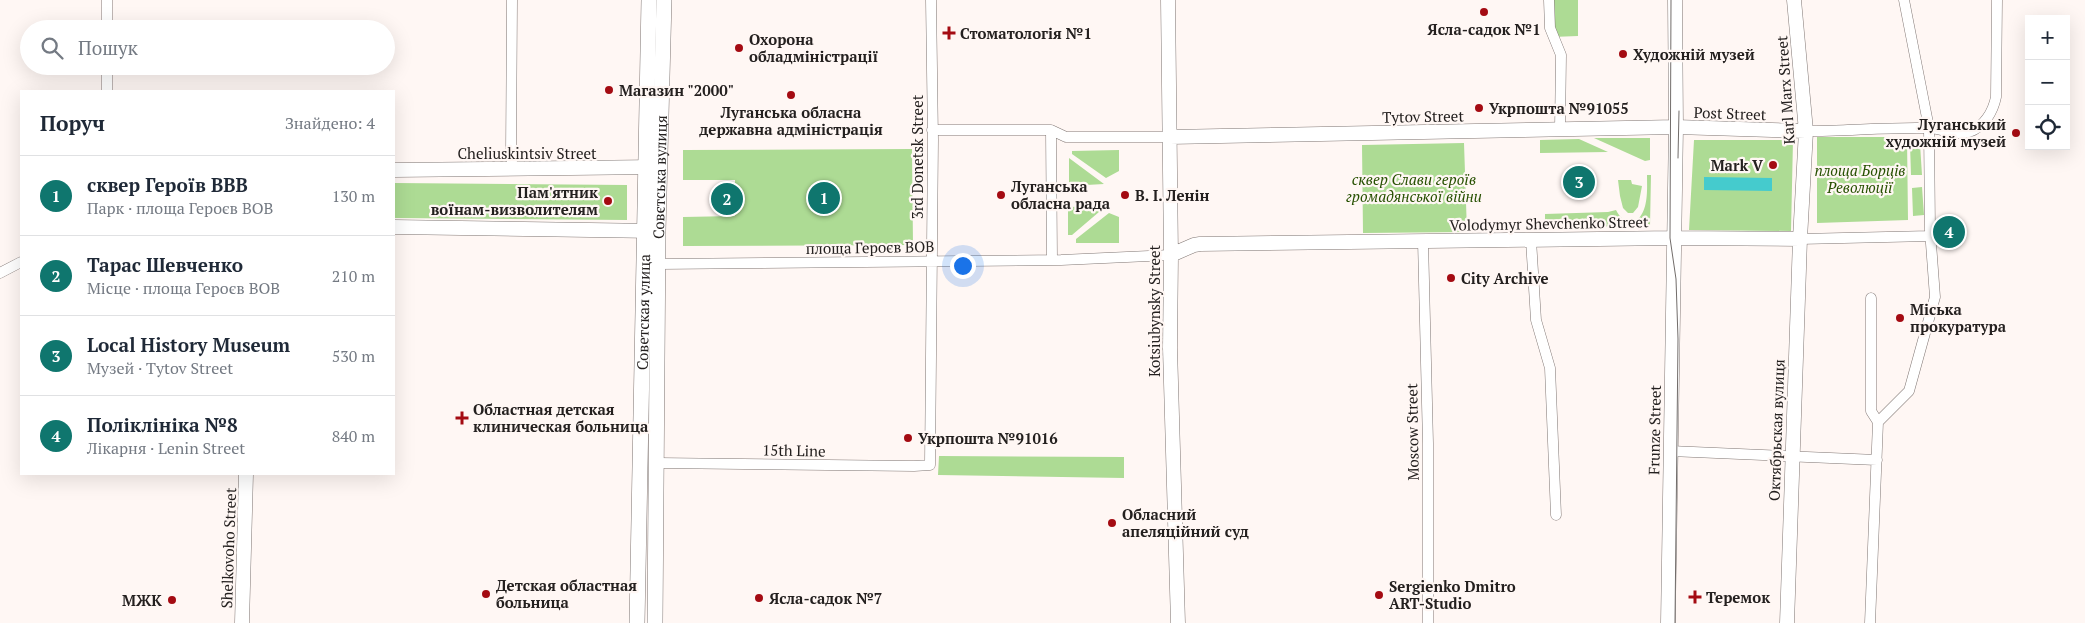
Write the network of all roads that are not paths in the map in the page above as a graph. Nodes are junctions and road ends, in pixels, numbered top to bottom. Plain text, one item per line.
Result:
1 (107, 0) edge
2 (512, 0) edge
3 (649, 0) edge
4 (664, 0) edge
5 (931, 0) edge
6 (1168, 0) edge
7 (1549, 0) edge
8 (1675, 0) edge
9 (1794, 0) edge
10 (1904, 0) edge
11 (1997, 0) edge
12 (107, 20) edge
13 (107, 75) edge
14 (107, 90) edge
15 (1676, 127) junction
16 (1929, 128) junction
17 (1560, 129) junction
18 (932, 130) junction
19 (1051, 130) junction
20 (1806, 131) junction
21 (1170, 137) junction
22 (653, 168) junction
23 (513, 169) junction
24 (395, 170) edge
25 (395, 227) edge
26 (652, 231) junction
27 (1930, 236) junction
28 (1673, 238) junction
29 (1800, 238) junction
30 (1531, 240) junction
31 (1423, 241) junction
32 (1171, 255) junction
33 (1052, 260) junction
34 (932, 262) junction
35 (20, 263) edge
36 (659, 264) junction
37 (0, 273) edge
38 (1871, 298) dead end
39 (1878, 422) junction
40 (1670, 451) junction
41 (1791, 457) junction
42 (1877, 460) junction
43 (658, 463) junction
44 (930, 465) joint
45 (246, 475) edge
46 (1556, 515) dead end
47 (242, 623) edge
48 (637, 623) edge
49 (655, 623) edge
50 (1178, 623) edge
51 (1428, 623) edge
52 (1668, 623) edge
53 (1787, 623) edge
54 (1870, 623) edge

1 - 12 street
2 - 23 street
3 - 22 main road, Советская улица
4 - 22 main road, Совєтська вулиця
5 - 18 street, 3rd Donetsk Street
6 - 21 street, Kotsiubynsky Street
7 - 17 street
8 - 15 street, Frunze Street
9 - 20 street, Karl Marx Street
10 - 16 street
11 - 16 street, Post Street
13 - 14 street
15 - 17 street, Tytov Street
15 - 20 street, Post Street
15 - 28 street, Frunze Street
16 - 20 street, Post Street
16 - 27 street
17 - 21 street, Tytov Street
18 - 19 street
18 - 34 street, 3rd Donetsk Street
19 - 21 street
19 - 33 street
20 - 29 street, Karl Marx Street
21 - 32 street, Kotsiubynsky Street
22 - 23 street, Cheliuskintsiv Street
22 - 26 main road, Советская улица
23 - 24 street, Cheliuskintsiv Street
25 - 26 street
26 - 36 main road, Совєтська вулиця
26 - 48 main road, Советская улица
27 - 29 street, Volodymyr Shevchenko Street
27 - 39 street
28 - 29 street, Volodymyr Shevchenko Street
28 - 30 street, Volodymyr Shevchenko Street
28 - 40 street, Frunze Street
29 - 41 street, Октябрьская вулиця
30 - 31 street, Volodymyr Shevchenko Street
30 - 46 street
31 - 32 street, Volodymyr Shevchenko Street
31 - 51 street, Moscow Street
32 - 33 street, площа Героєв ВОВ
32 - 50 street, Kotsiubynsky Street
33 - 34 street, площа Героєв ВОВ
34 - 36 street, площа Героєв ВОВ
34 - 44 street, 3rd Donetsk Street
35 - 37 street
36 - 43 main road, Совєтська вулиця
38 - 39 street
39 - 42 street
40 - 41 street
40 - 52 street, Frunze Street
41 - 42 street
41 - 53 street, Октябрьская вулиця
42 - 54 street
43 - 44 street, 15th Line
43 - 49 main road, Совєтська вулиця
45 - 47 street, Shelkovoho Street

